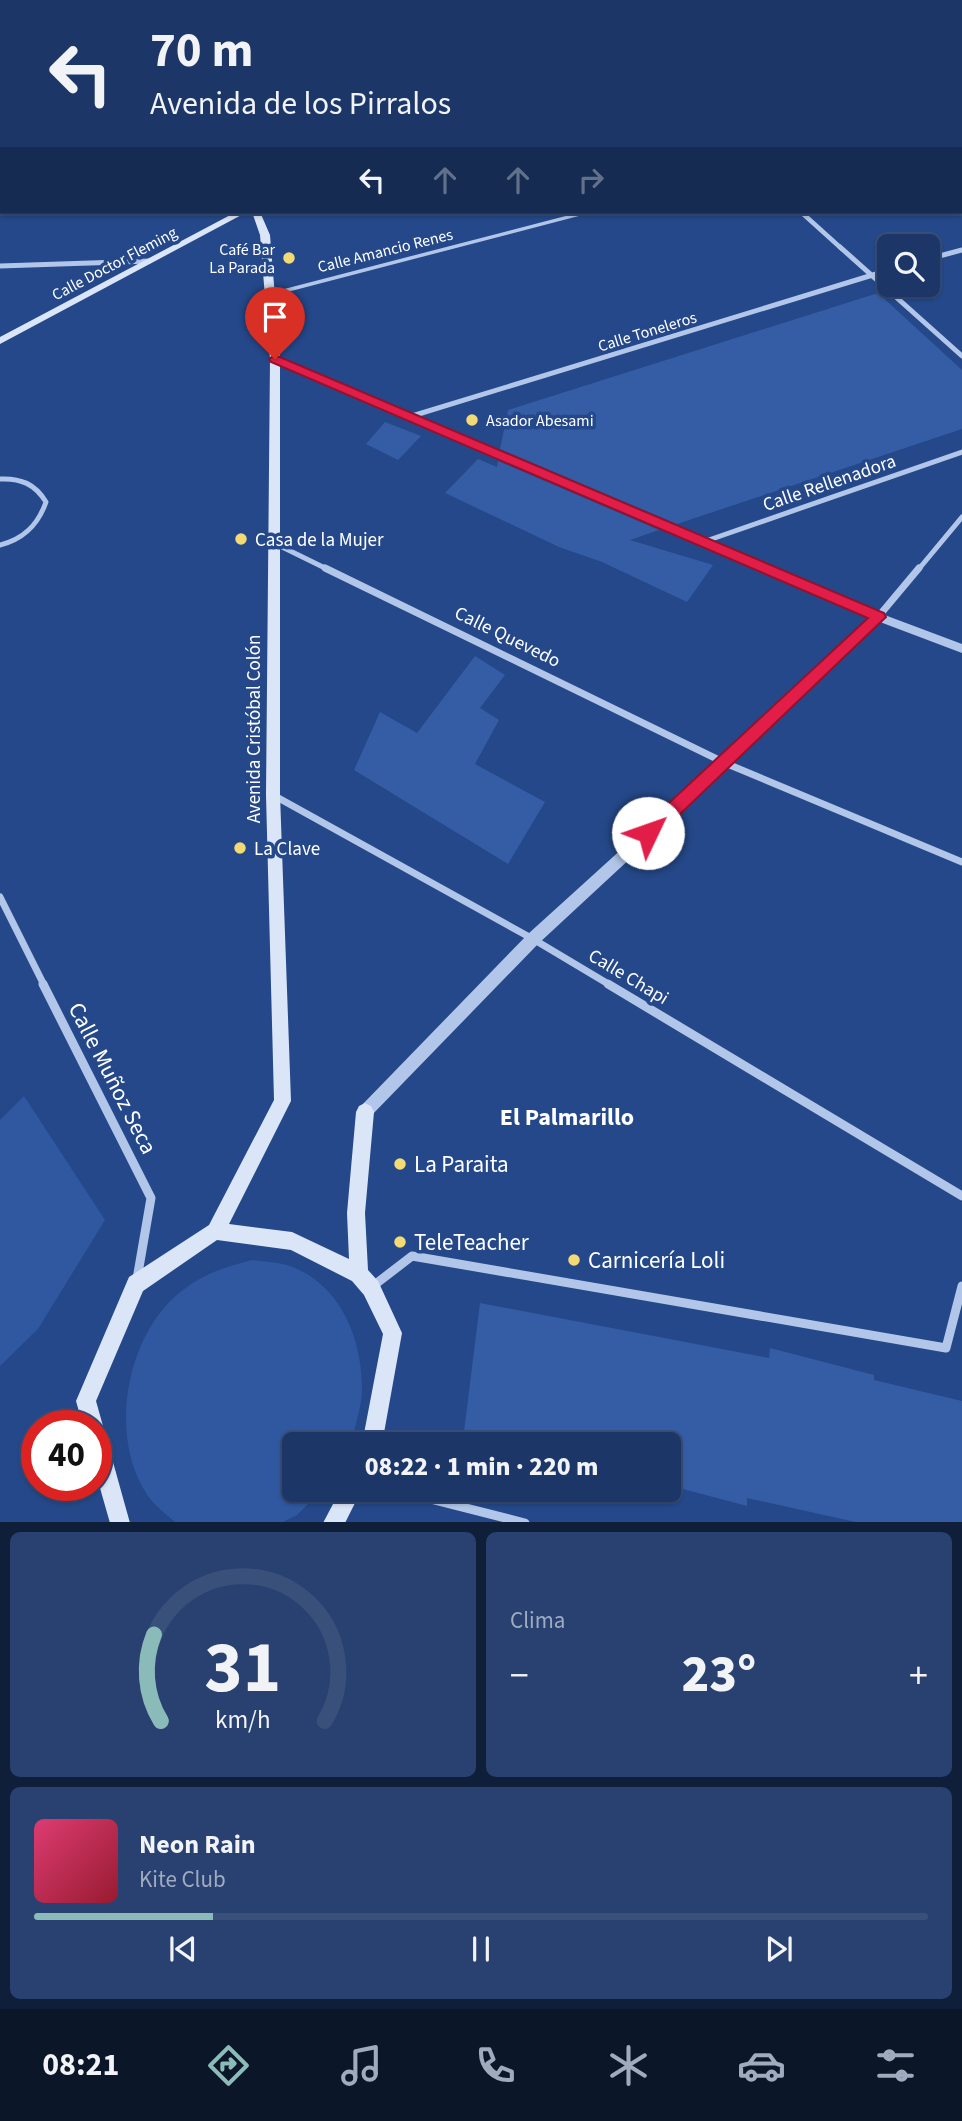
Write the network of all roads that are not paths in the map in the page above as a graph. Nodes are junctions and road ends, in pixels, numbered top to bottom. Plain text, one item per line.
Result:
1 (238, 214) edge
2 (257, 214) edge
3 (582, 214) edge
4 (803, 214) edge
5 (962, 250) edge
6 (940, 256) edge
7 (152, 261) junction
8 (0, 266) edge
9 (877, 274) edge
10 (872, 275) junction
11 (269, 294) junction
12 (0, 341) edge
13 (962, 356) edge
14 (275, 359) junction
15 (412, 416) junction
16 (962, 452) edge
17 (0, 479) edge
18 (962, 517) edge
19 (706, 541) junction
20 (274, 543) junction
21 (0, 545) edge
22 (878, 617) junction
23 (962, 649) edge
24 (725, 763) junction
25 (273, 795) junction
26 (962, 862) edge
27 (0, 897) edge
28 (533, 939) junction
29 (365, 1112) joint
30 (962, 1196) edge
31 (215, 1231) junction
32 (365, 1281) junction
33 (136, 1284) junction
34 (962, 1286) edge
35 (89, 1410) edge
36 (374, 1432) edge
37 (112, 1494) edge
38 (345, 1502) edge
39 (444, 1502) edge
40 (120, 1522) edge
41 (333, 1522) edge
42 (526, 1522) edge

1 - 7 main road, Calle Doctor Fleming
2 - 11 main road, Avenida Cristóbal Colón
3 - 11 street, Calle Amancio Renes
4 - 10 street
5 - 6 street
7 - 8 street
7 - 12 main road, Calle Doctor Fleming
9 - 10 street, Calle Toneleros
10 - 13 street
10 - 15 street, Calle Toneleros
11 - 14 main road, Avenida Cristóbal Colón
14 - 15 street
14 - 20 main road, Avenida Cristóbal Colón
15 - 19 street
16 - 19 street, Calle Rellenadora
17 - 21 street
18 - 22 street
19 - 22 street
20 - 24 street, Calle Quevedo
20 - 25 main road, Avenida Cristóbal Colón
22 - 23 street
22 - 24 street
24 - 26 street, Calle Quevedo
24 - 28 street
25 - 28 street, Calle Chapi
25 - 31 main road, Avenida Cristóbal Colón
27 - 33 street, Calle Muñoz Seca
28 - 29 street
28 - 30 street, Calle Chapi
29 - 32 main road
31 - 32 main road
31 - 33 main road
32 - 34 street
32 - 36 main road
33 - 35 main road
37 - 40 main road
38 - 41 main road
39 - 42 street

